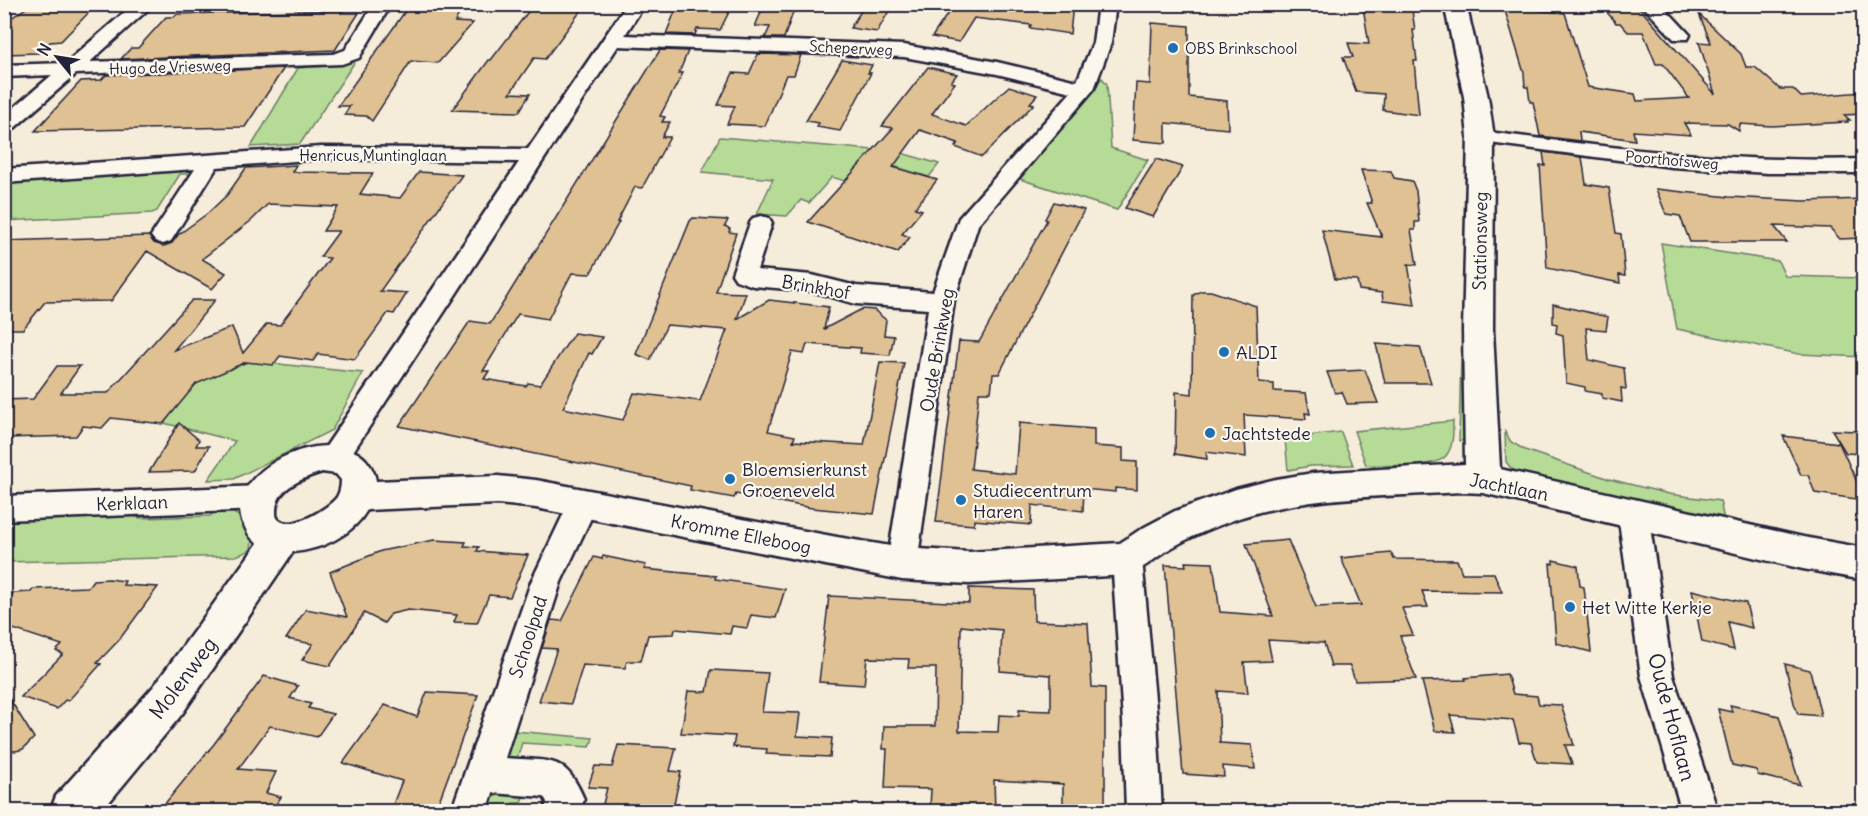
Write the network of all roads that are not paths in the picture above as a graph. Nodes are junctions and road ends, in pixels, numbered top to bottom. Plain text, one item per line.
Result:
1 (145, 4) edge
2 (376, 4) edge
3 (636, 4) edge
4 (1107, 4) edge
5 (1455, 4) edge
6 (1651, 5) edge
7 (1676, 6) edge
8 (613, 40) junction
9 (69, 70) junction
10 (4, 71) edge
11 (1084, 88) junction
12 (4, 127) edge
13 (1481, 137) junction
14 (535, 156) junction
15 (211, 160) junction
16 (1863, 166) edge
17 (4, 176) edge
18 (761, 223) dead end
19 (163, 236) dead end
20 (942, 302) junction
21 (333, 459) junction
22 (1483, 479) junction
23 (357, 496) junction
24 (260, 498) junction
25 (583, 503) junction
26 (4, 508) edge
27 (1633, 514) junction
28 (283, 537) junction
29 (1126, 559) junction
30 (902, 564) junction
31 (1863, 564) edge
32 (482, 774) junction
33 (1144, 808) edge
34 (72, 812) edge
35 (469, 812) edge
36 (562, 812) edge
37 (1700, 812) edge

1 - 9 street
2 - 9 street, Hugo de Vriesweg
3 - 8 street
4 - 11 street, Oude Brinkweg
5 - 13 street, Stationsweg
6 - 7 street
6 - 7 street
8 - 11 street, Scheperweg
8 - 14 street
9 - 10 street, Hugo de Vriesweg
9 - 12 street
11 - 20 street, Oude Brinkweg
13 - 16 street, Poorthofsweg
13 - 22 street, Stationsweg
14 - 15 street, Henricus Muntinglaan
14 - 21 street
15 - 17 street, Henricus Muntinglaan
15 - 19 street
18 - 20 street, Brinkhof
20 - 30 street, Oude Brinkweg
21 - 23 street
21 - 24 street
22 - 27 street, Jachtlaan
22 - 29 street, Jachtlaan
23 - 25 street, Kromme Elleboog
23 - 28 street
24 - 26 street, Kerklaan
24 - 28 street
25 - 30 street, Kromme Elleboog
25 - 32 street, Schoolpad
27 - 31 street, Jachtlaan
27 - 37 street, Oude Hoflaan
28 - 34 street, Molenweg
29 - 30 street, Kromme Elleboog
29 - 33 street
32 - 35 street, Schoolpad
32 - 36 street

